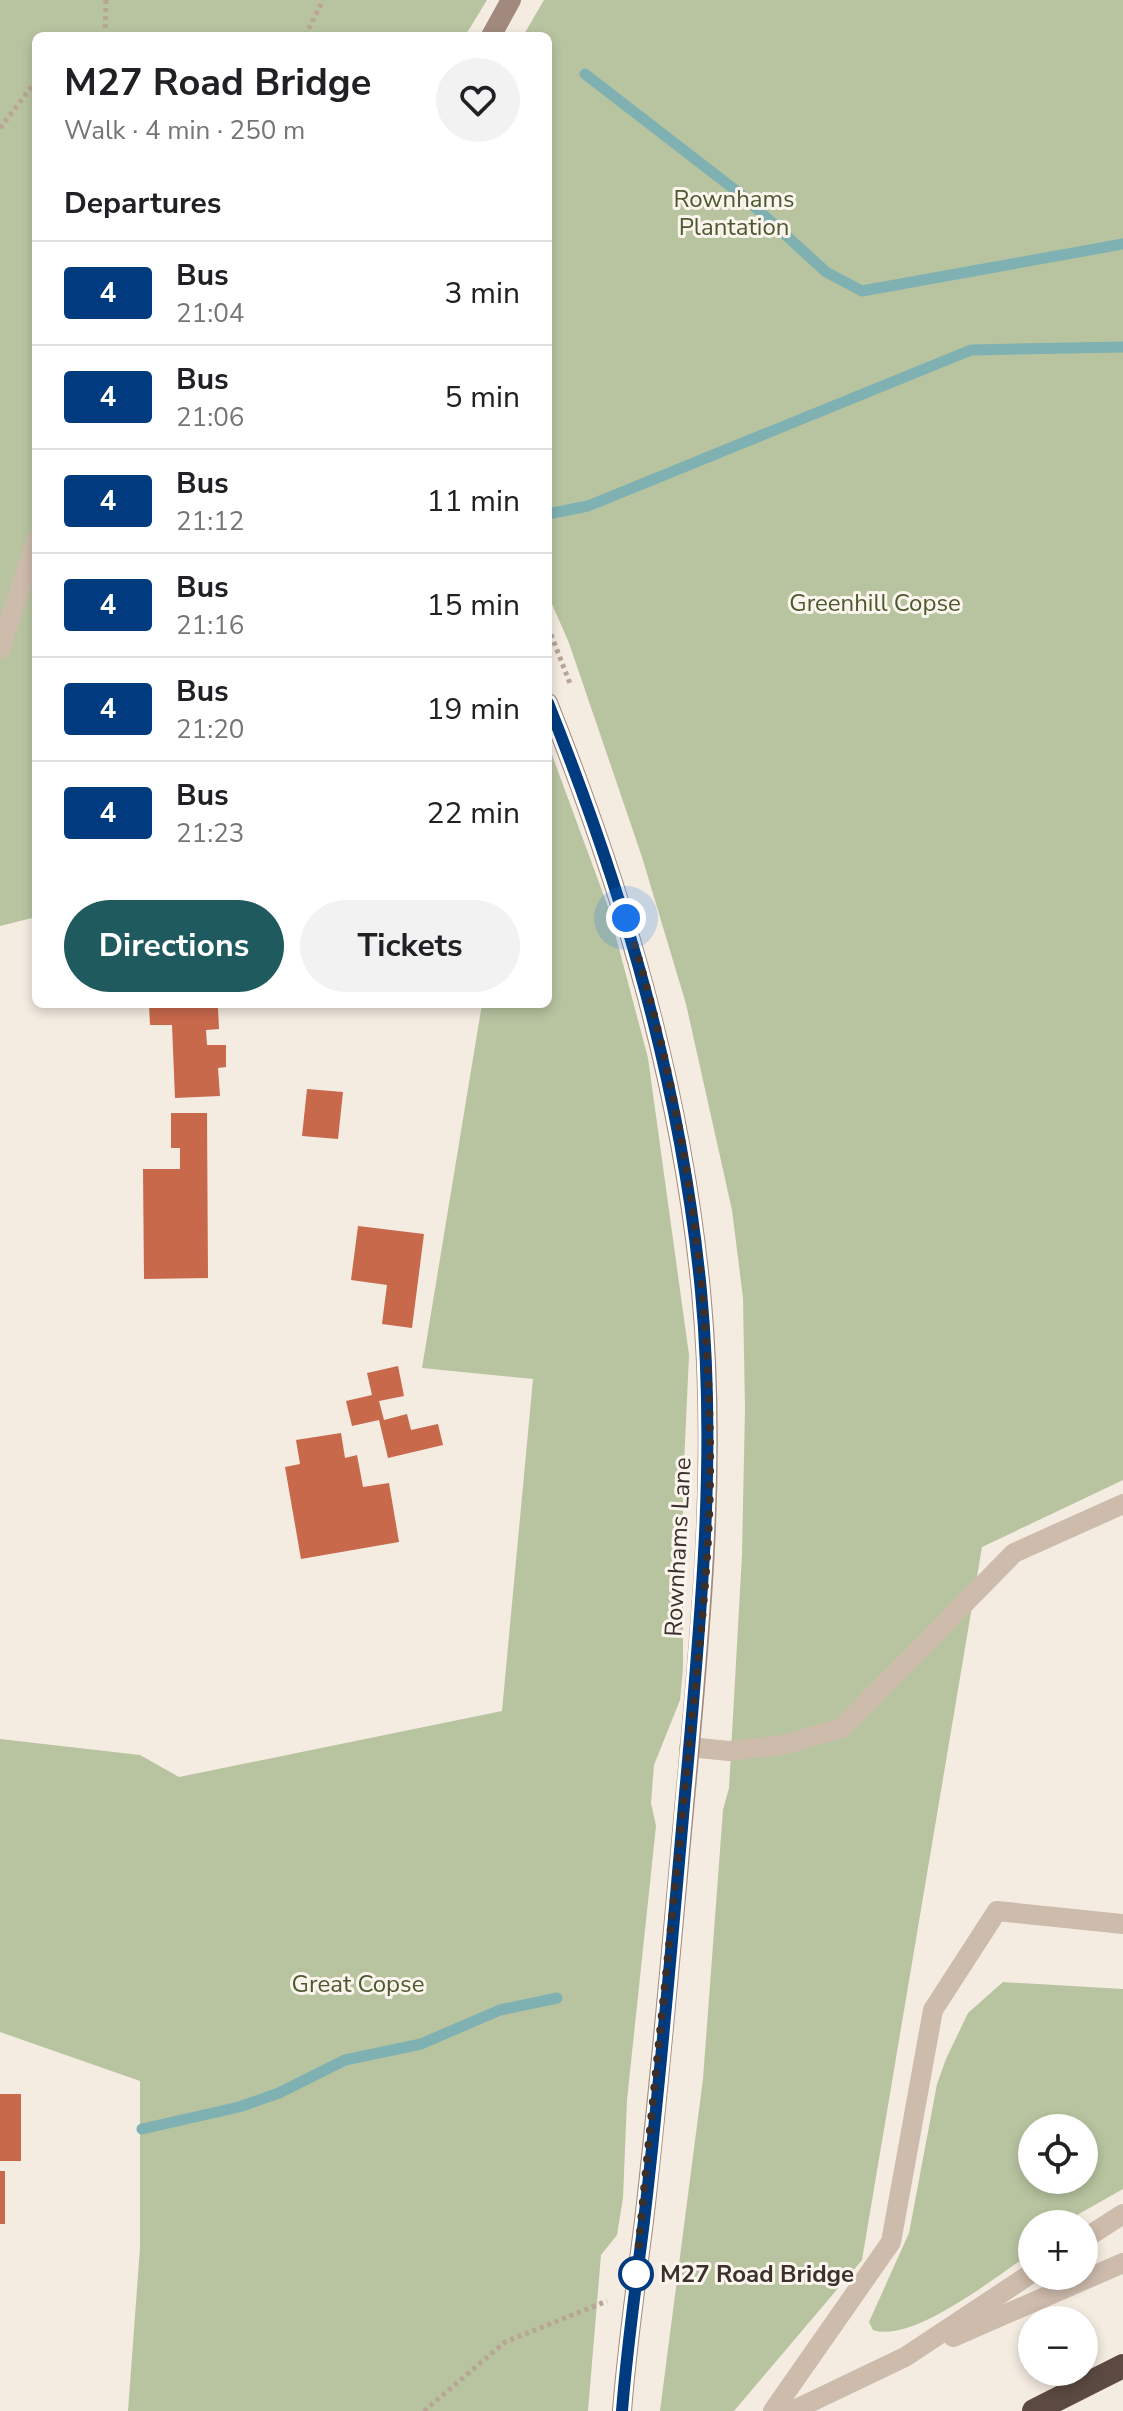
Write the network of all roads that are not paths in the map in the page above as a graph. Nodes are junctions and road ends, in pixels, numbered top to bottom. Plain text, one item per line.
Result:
1 (511, 0) edge
2 (493, 32) edge
3 (32, 553) edge
4 (0, 649) edge
5 (552, 713) edge
6 (1123, 1504) edge
7 (689, 1747) junction
8 (1123, 1924) edge
9 (1123, 2214) edge
10 (1098, 2230) edge
11 (1123, 2263) edge
12 (1018, 2282) edge
13 (905, 2357) junction
14 (1123, 2366) edge
15 (622, 2411) edge
16 (773, 2411) edge
17 (792, 2411) edge
18 (1034, 2411) edge

1 - 2 street
3 - 4 street
5 - 7 street, Rownhams Lane
6 - 7 street
7 - 15 street, Rownhams Lane
8 - 16 street
9 - 10 street
11 - 13 street
12 - 13 street
13 - 17 street
14 - 18 highway

